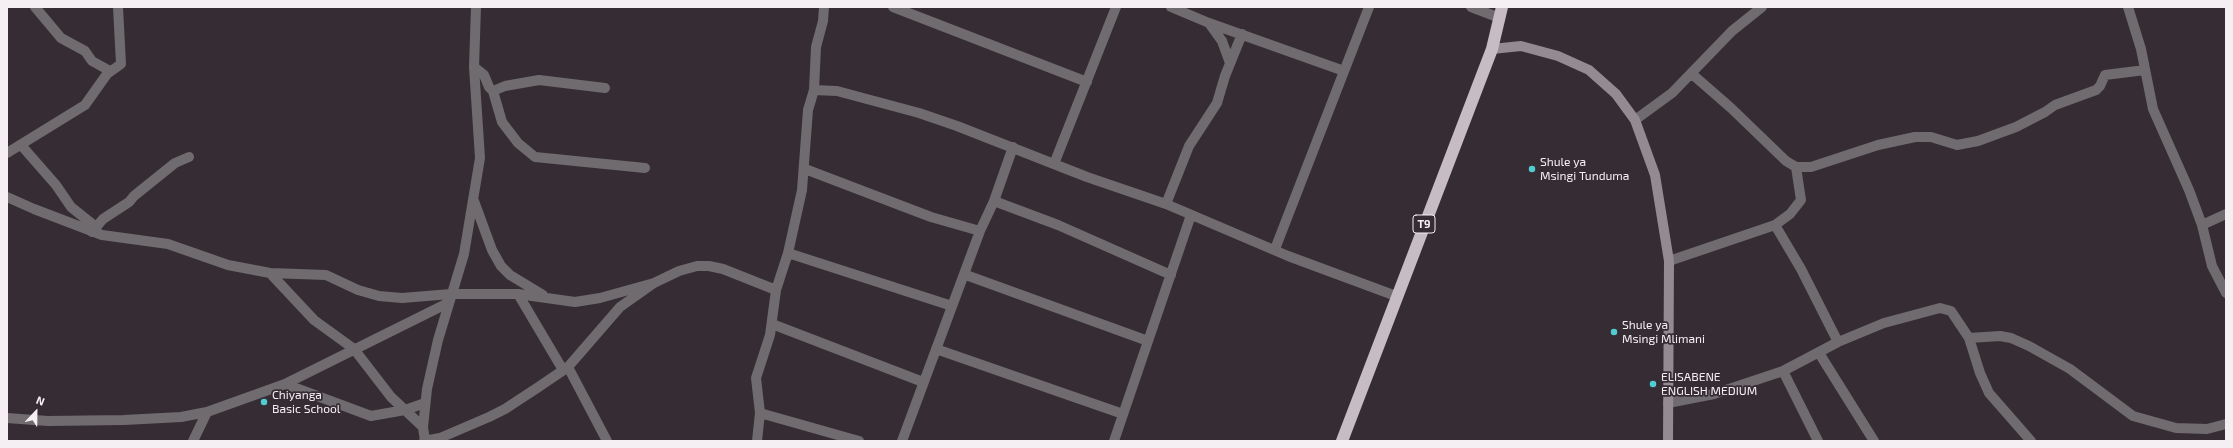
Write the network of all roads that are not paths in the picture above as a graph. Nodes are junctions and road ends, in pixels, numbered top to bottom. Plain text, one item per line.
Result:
1 (36, 7) edge
2 (118, 7) edge
3 (476, 7) edge
4 (824, 7) edge
5 (893, 7) edge
6 (1116, 7) edge
7 (1171, 7) edge
8 (1369, 7) edge
9 (1471, 7) edge
10 (1762, 7) edge
11 (2128, 7) edge
12 (1501, 12) edge
13 (1209, 23) junction
14 (1242, 34) junction
15 (1492, 49) junction
16 (1230, 63) junction
17 (474, 67) junction
18 (1344, 70) junction
19 (2146, 70) junction
20 (110, 71) junction
21 (1692, 74) junction
22 (1087, 82) junction
23 (605, 88) dead end
24 (814, 90) junction
25 (493, 91) junction
26 (1635, 120) junction
27 (21, 146) junction
28 (1013, 147) junction
29 (7, 153) edge
30 (190, 157) dead end
31 (1054, 164) junction
32 (1796, 167) junction
33 (645, 168) dead end
34 (805, 169) junction
35 (7, 197) edge
36 (474, 200) junction
37 (994, 201) junction
38 (1166, 204) junction
39 (2226, 214) edge
40 (1191, 215) junction
41 (1775, 225) junction
42 (2202, 225) junction
43 (94, 230) junction
44 (980, 231) junction
45 (1275, 249) junction
46 (788, 253) junction
47 (1669, 261) junction
48 (270, 273) junction
49 (966, 275) junction
50 (1171, 275) junction
51 (654, 283) junction
52 (776, 290) junction
53 (2226, 293) edge
54 (518, 294) junction
55 (1396, 296) junction
56 (547, 297) junction
57 (450, 298) junction
58 (952, 306) junction
59 (772, 324) junction
60 (1969, 338) junction
61 (1148, 341) junction
62 (1838, 342) junction
63 (354, 349) junction
64 (936, 350) junction
65 (1819, 353) junction
66 (565, 368) junction
67 (1783, 371) junction
68 (923, 382) junction
69 (285, 384) junction
70 (425, 403) junction
71 (1668, 403) junction
72 (405, 410) junction
73 (208, 412) junction
74 (760, 413) junction
75 (1123, 414) junction
76 (7, 418) edge
77 (2226, 424) edge
78 (423, 427) junction
79 (443, 439) edge
80 (193, 441) edge
81 (425, 441) edge
82 (606, 441) edge
83 (757, 441) edge
84 (859, 441) edge
85 (902, 441) edge
86 (1114, 441) edge
87 (1342, 441) edge
88 (1668, 441) edge
89 (1818, 441) edge
90 (1874, 441) edge
91 (2031, 441) edge

1 - 20 street
2 - 20 street
3 - 17 street
4 - 24 street
5 - 22 street
6 - 22 street
7 - 13 street
8 - 18 street
9 - 12 street
10 - 21 street
11 - 19 street
12 - 15 highway, T9
13 - 14 street
13 - 16 street
14 - 16 street
14 - 18 street
15 - 26 street
15 - 55 highway, T9
16 - 38 street
17 - 25 street
17 - 36 street
18 - 45 street
19 - 32 street
19 - 42 street
20 - 27 street
21 - 26 street
21 - 32 street
22 - 31 street
23 - 25 street
24 - 28 street
24 - 34 street
25 - 33 street
26 - 47 street
27 - 29 street
27 - 43 street
28 - 31 street
28 - 37 street
30 - 43 street
31 - 38 street
32 - 41 street
34 - 44 street
34 - 46 street
35 - 43 street
36 - 56 street
36 - 57 street
37 - 44 street
37 - 50 street
38 - 40 street
39 - 42 street
40 - 45 street
40 - 50 street
41 - 47 street
41 - 62 street
42 - 53 street
43 - 48 street
44 - 49 street
45 - 55 street
46 - 52 street
46 - 58 street
47 - 71 street
48 - 57 street
48 - 63 street
49 - 58 street
49 - 61 street
50 - 61 street
51 - 52 street
51 - 56 street
51 - 66 street
52 - 59 street
54 - 56 street
54 - 57 street
54 - 66 street
55 - 87 highway, T9
57 - 63 street
57 - 70 street
58 - 64 street
59 - 68 street
59 - 74 street
60 - 62 street
60 - 77 street
60 - 91 street
61 - 75 street
62 - 65 street
63 - 69 street
63 - 72 street
64 - 68 street
64 - 75 street
65 - 67 street
65 - 90 street
66 - 79 street
66 - 82 street
67 - 71 street
67 - 89 street
68 - 85 street
69 - 72 street
69 - 73 street
70 - 72 street
70 - 78 street
71 - 88 street
72 - 78 street
73 - 76 street
73 - 80 street
74 - 83 street
74 - 84 street
75 - 86 street
78 - 81 street
79 - 81 street

